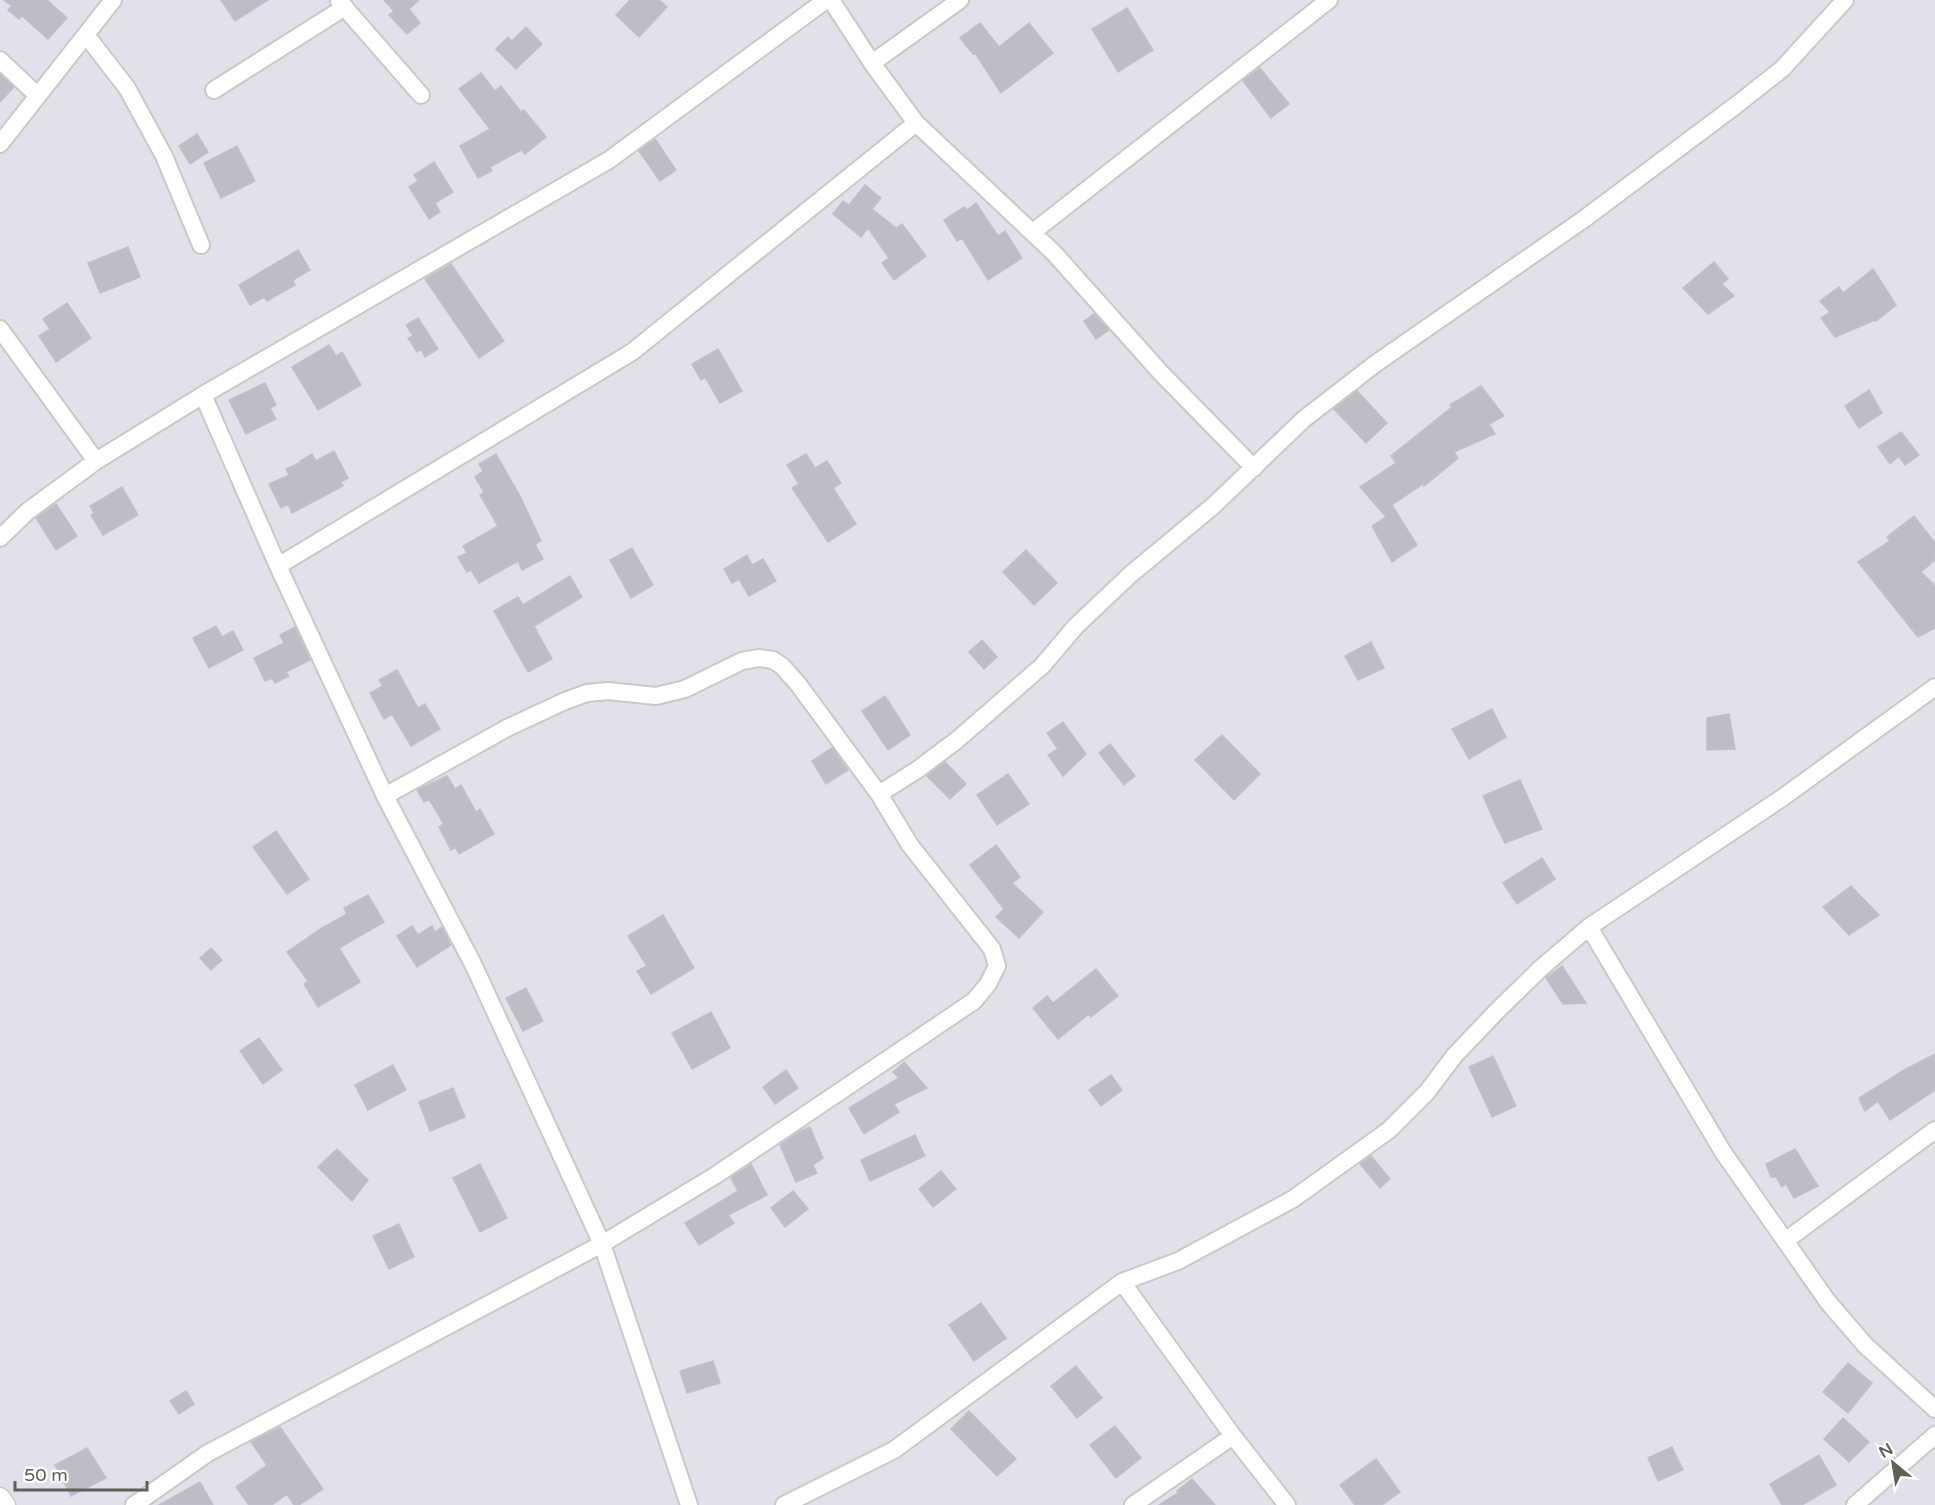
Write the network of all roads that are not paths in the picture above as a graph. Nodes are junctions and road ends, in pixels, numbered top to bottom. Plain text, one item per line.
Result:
1 (113, 0) edge
2 (826, 0) edge
3 (831, 0) edge
4 (960, 0) edge
5 (1329, 0) edge
6 (1845, 0) edge
7 (342, 4) edge
8 (86, 35) junction
9 (0, 60) edge
10 (872, 63) junction
11 (214, 90) dead end
12 (420, 95) dead end
13 (38, 96) junction
14 (916, 123) junction
15 (0, 144) edge
16 (1034, 232) junction
17 (201, 245) dead end
18 (0, 329) edge
19 (203, 395) junction
20 (96, 461) junction
21 (1254, 468) junction
22 (0, 538) edge
23 (278, 566) junction
24 (1935, 687) edge
25 (879, 794) junction
26 (385, 796) junction
27 (1589, 927) junction
28 (1935, 1130) edge
29 (1785, 1241) junction
30 (602, 1244) junction
31 (1122, 1282) junction
32 (1935, 1409) edge
33 (1935, 1435) edge
34 (1233, 1436) junction
35 (0, 1497) edge
36 (6, 1505) edge
37 (134, 1505) edge
38 (690, 1505) edge
39 (784, 1505) edge
40 (1133, 1505) edge
41 (1287, 1505) edge
42 (1855, 1505) edge

1 - 8 street
2 - 19 street
3 - 10 street
4 - 10 street
5 - 16 street
6 - 21 street
7 - 11 street
7 - 12 street
8 - 13 street
8 - 17 street
9 - 13 street
10 - 14 street
13 - 15 street
14 - 16 street
14 - 23 street
16 - 21 street
18 - 20 street
19 - 20 street
19 - 23 street
20 - 22 street
21 - 25 street
23 - 26 street
24 - 27 street
25 - 26 street
25 - 30 street
26 - 30 street
27 - 29 street
27 - 31 street
28 - 29 street
29 - 32 street
30 - 37 street
30 - 38 street
31 - 34 street
31 - 39 street
33 - 42 street
34 - 40 street
34 - 41 street
35 - 36 street

